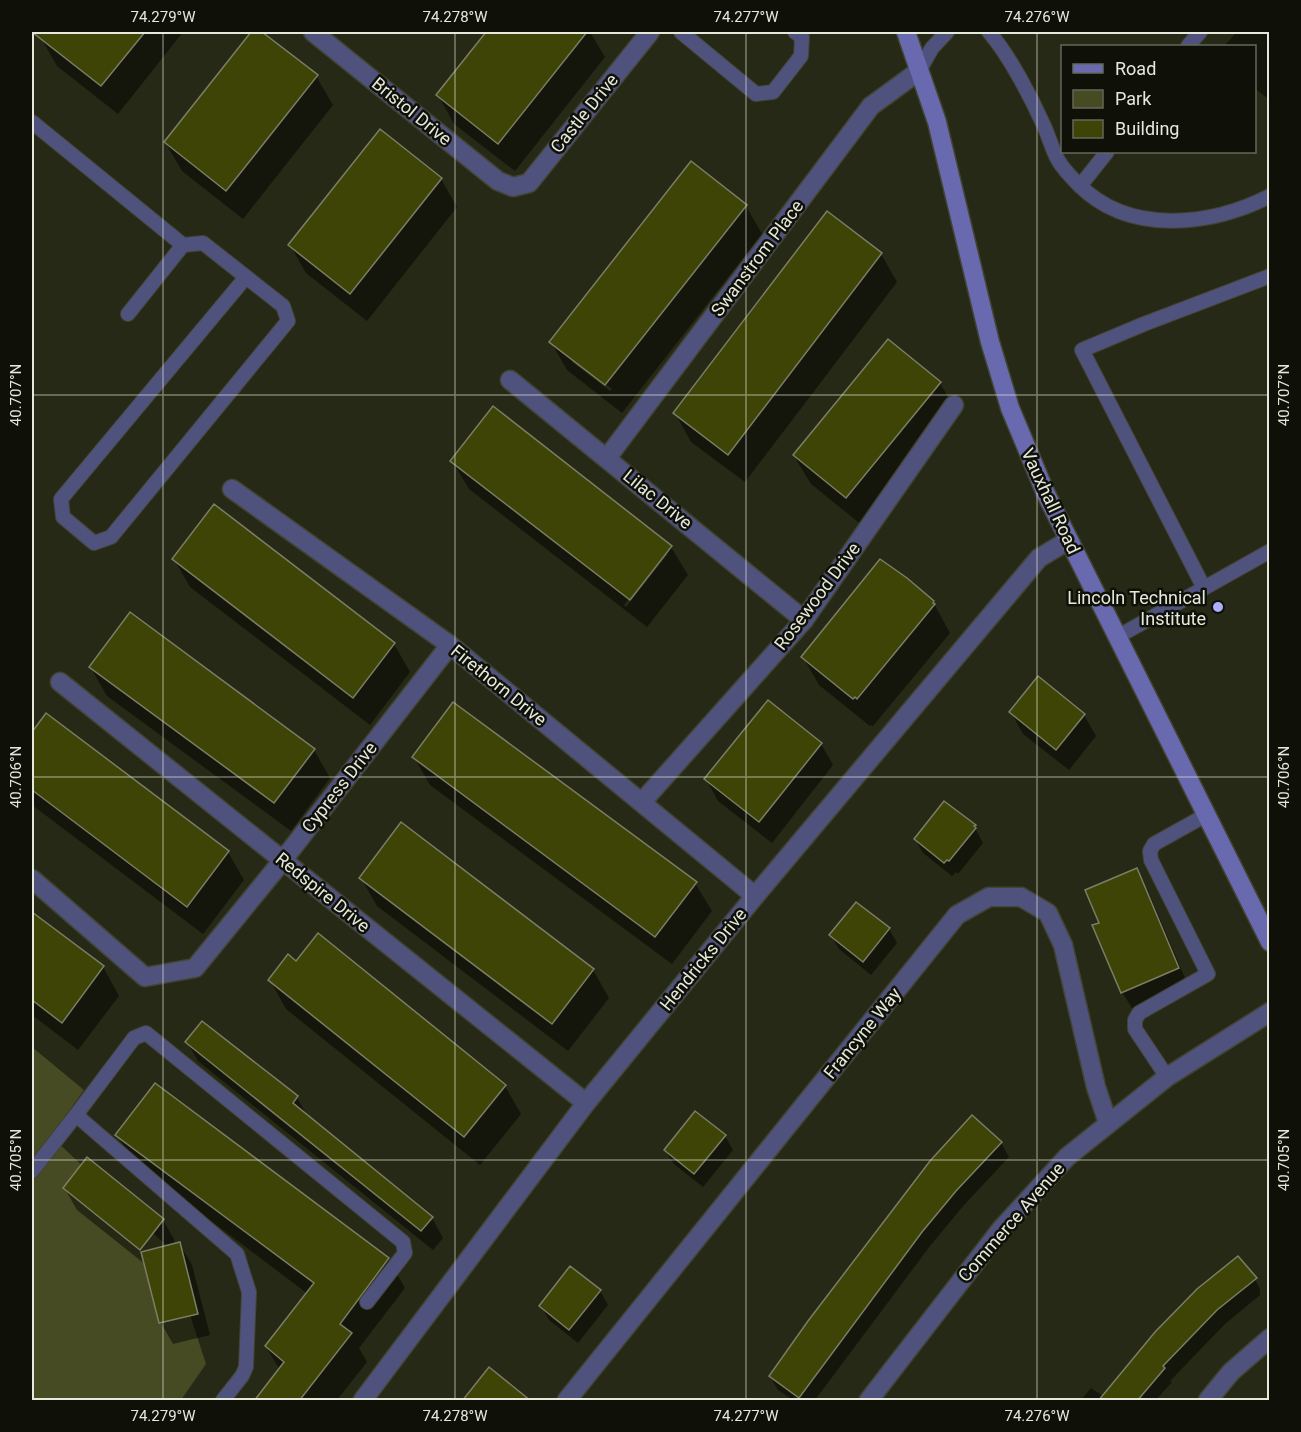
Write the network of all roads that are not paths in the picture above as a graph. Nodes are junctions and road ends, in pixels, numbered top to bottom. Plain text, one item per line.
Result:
1 (313, 32) edge
2 (650, 32) edge
3 (795, 32) edge
4 (906, 32) edge
5 (946, 32) edge
6 (988, 32) edge
7 (1200, 32) edge
8 (688, 34) edge
9 (1189, 45) edge
10 (919, 71) junction
11 (32, 122) edge
12 (1106, 153) edge
13 (1080, 186) junction
14 (513, 187) joint
15 (1269, 196) edge
16 (183, 245) junction
17 (1269, 276) edge
18 (246, 277) junction
19 (128, 314) dead end
20 (510, 380) dead end
21 (954, 405) dead end
22 (607, 458) junction
23 (232, 489) dead end
24 (1069, 540) junction
25 (1269, 551) edge
26 (1204, 588) junction
27 (804, 620) junction
28 (1117, 637) junction
29 (450, 645) junction
30 (60, 682) dead end
31 (642, 802) junction
32 (1206, 815) junction
33 (283, 860) junction
34 (32, 879) edge
35 (755, 896) junction
36 (1269, 942) edge
37 (1269, 1012) edge
38 (1167, 1077) junction
39 (586, 1103) junction
40 (76, 1115) junction
41 (1108, 1123) junction
42 (33, 1165) edge
43 (367, 1302) dead end
44 (1269, 1338) edge
45 (223, 1401) edge
46 (363, 1401) edge
47 (567, 1401) edge
48 (869, 1401) edge
49 (1208, 1401) edge

1 - 14 street, Bristol Drive
2 - 14 street, Castle Drive
3 - 8 lane
4 - 10 street, Vauxhall Road
5 - 10 lane
6 - 13 lane
7 - 9 lane
10 - 22 street, Swanstrom Place
10 - 24 street, Vauxhall Road
11 - 16 lane
12 - 13 lane
13 - 15 lane
16 - 18 lane
16 - 19 lane
17 - 26 lane
18 - 18 lane
20 - 22 street, Lilac Drive
21 - 27 street, Rosewood Drive
22 - 27 street, Lilac Drive
23 - 29 street, Firethorn Drive
24 - 28 street, Vauxhall Road
24 - 35 street, Hendricks Drive
25 - 26 lane
26 - 28 lane
27 - 31 street, Rosewood Drive
28 - 32 street, Vauxhall Road
29 - 31 street, Firethorn Drive
29 - 33 street, Cypress Drive
30 - 33 street, Redspire Drive
31 - 35 street, Firethorn Drive
32 - 36 street, Vauxhall Road
32 - 38 lane
33 - 34 street, Cypress Drive
33 - 39 street, Redspire Drive
35 - 39 street, Hendricks Drive
37 - 38 street, Commerce Avenue
38 - 41 street, Commerce Avenue
39 - 46 street, Hendricks Drive
40 - 42 lane
40 - 43 lane
40 - 45 lane
41 - 47 street, Francyne Way
41 - 48 street, Commerce Avenue
44 - 49 street

